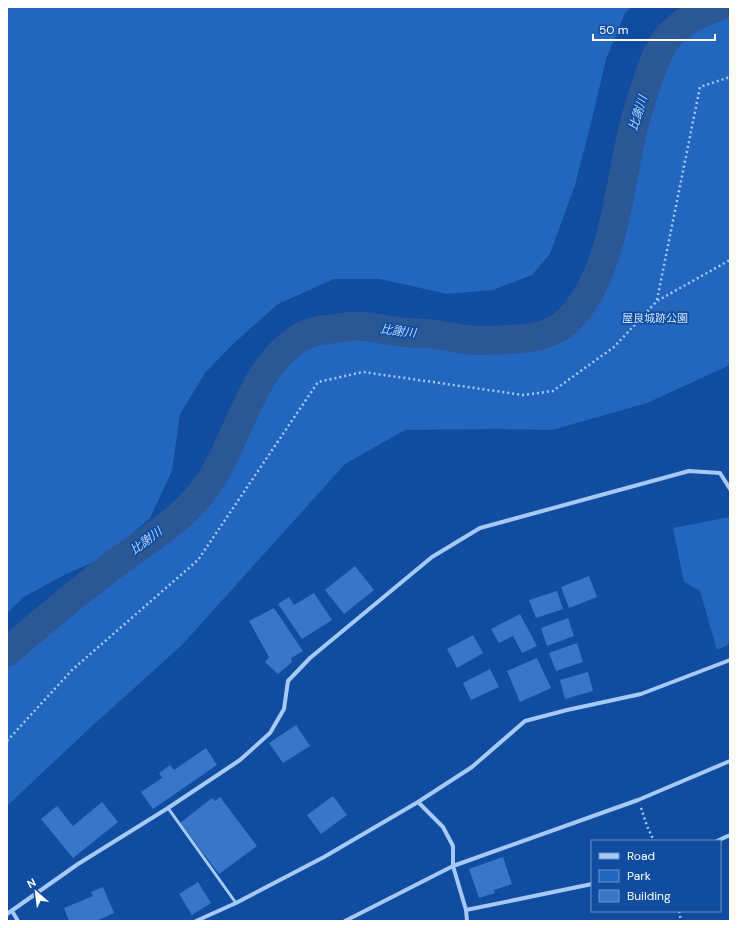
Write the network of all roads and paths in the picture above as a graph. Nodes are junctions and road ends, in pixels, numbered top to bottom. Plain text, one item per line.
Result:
1 (730, 77) edge
2 (730, 260) edge
3 (657, 301) junction
4 (730, 489) edge
5 (730, 660) edge
6 (7, 741) edge
7 (730, 761) edge
8 (638, 800) junction
9 (418, 802) junction
10 (168, 808) junction
11 (730, 835) edge
12 (654, 840) edge
13 (719, 840) edge
14 (453, 866) junction
15 (591, 884) edge
16 (236, 903) junction
17 (466, 910) junction
18 (12, 911) junction
19 (7, 914) edge
20 (18, 921) edge
21 (196, 921) edge
22 (345, 921) edge
23 (467, 921) edge

1 - 3 path
2 - 3 path
3 - 6 path
4 - 10 street
5 - 9 street
7 - 8 street
8 - 12 path
8 - 14 street
9 - 14 street
9 - 16 street
10 - 16 lane
10 - 18 street
11 - 13 street
14 - 17 street
14 - 22 street
15 - 17 street
16 - 21 street
17 - 23 street
18 - 19 street
18 - 20 street

